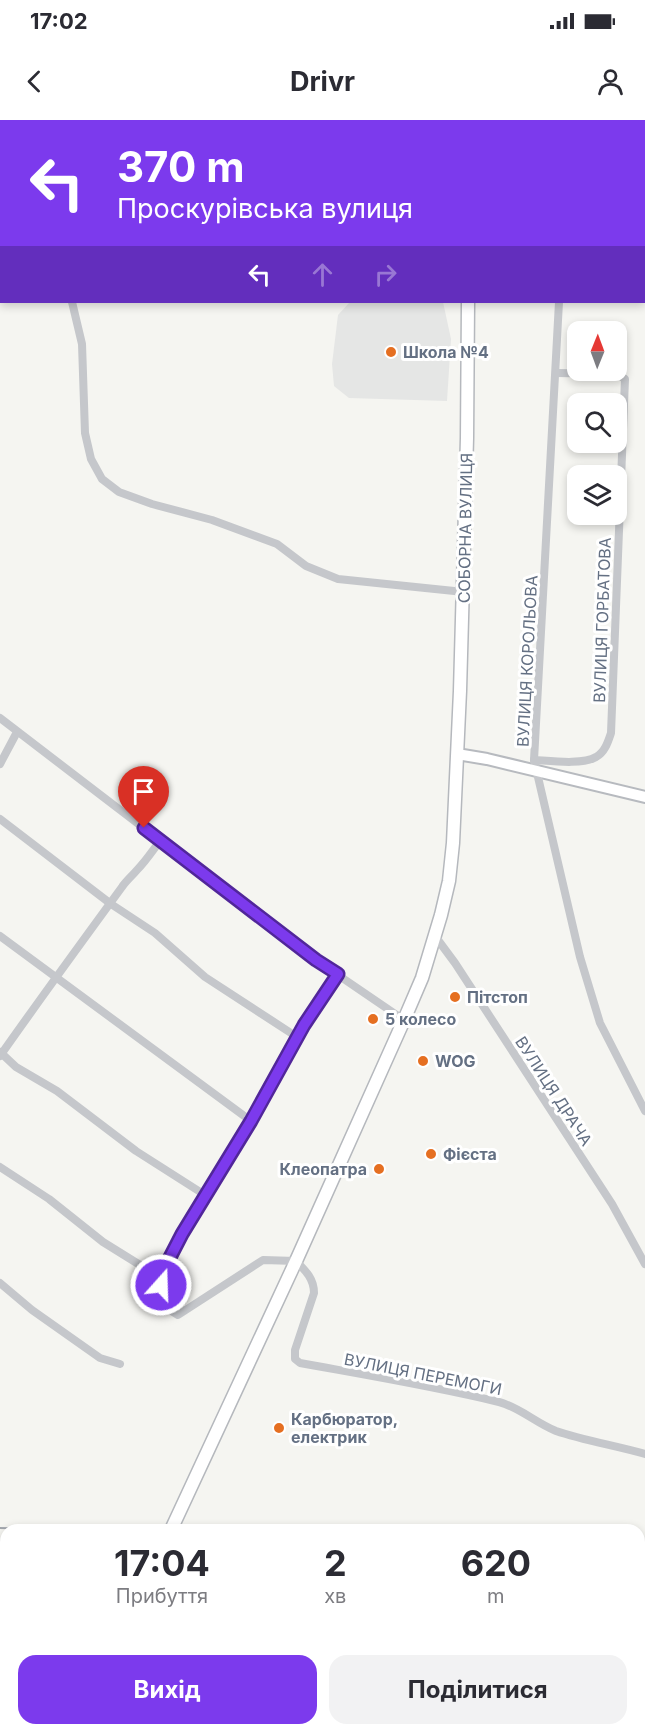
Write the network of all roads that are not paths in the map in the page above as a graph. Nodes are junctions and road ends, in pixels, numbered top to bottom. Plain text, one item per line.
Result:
1 (72, 303) edge
2 (468, 303) edge
3 (559, 303) edge
4 (556, 373) junction
5 (464, 592) junction
6 (0, 718) edge
7 (17, 732) junction
8 (457, 754) junction
9 (534, 760) junction
10 (0, 764) edge
11 (537, 772) junction
12 (645, 797) edge
13 (0, 819) edge
14 (160, 841) junction
15 (111, 904) junction
16 (0, 936) edge
17 (435, 936) junction
18 (338, 974) junction
19 (58, 977) junction
20 (404, 1020) junction
21 (297, 1037) junction
22 (1, 1053) edge
23 (645, 1112) edge
24 (251, 1121) junction
25 (0, 1167) edge
26 (205, 1195) junction
27 (296, 1261) junction
28 (645, 1264) edge
29 (0, 1283) edge
30 (161, 1285) junction
31 (120, 1364) dead end
32 (645, 1454) edge
33 (174, 1524) edge

1 - 5 street
2 - 5 main road, СОБОРНА ВУЛИЦЯ
3 - 4 street, ВУЛИЦЯ КОРОЛЬОВА
4 - 9 street, ВУЛИЦЯ КОРОЛЬОВА
4 - 9 street, ВУЛИЦЯ ГОРБАТОВА
5 - 8 main road, СОБОРНА ВУЛИЦЯ
6 - 7 street
7 - 10 street
7 - 14 street
8 - 11 main road
8 - 17 main road, СОБОРНА ВУЛИЦЯ
9 - 11 street, ВУЛИЦЯ КОРОЛЬОВА
11 - 12 main road
11 - 23 street, ВУЛИЦЯ КОРОЛЬОВА
13 - 15 street
14 - 15 street
14 - 18 street
15 - 19 street
15 - 21 street
16 - 19 street
17 - 20 main road, СОБОРНА ВУЛИЦЯ
17 - 28 street, ВУЛИЦЯ ДРАЧА
18 - 20 street
18 - 21 street
19 - 22 street
19 - 24 street
20 - 27 main road, СОБОРНА ВУЛИЦЯ
21 - 24 street
22 - 26 street
24 - 26 street
25 - 30 street
26 - 30 street
27 - 30 street
27 - 32 street, ВУЛИЦЯ ПЕРЕМОГИ
27 - 33 main road, СОБОРНА ВУЛИЦЯ
29 - 31 street

